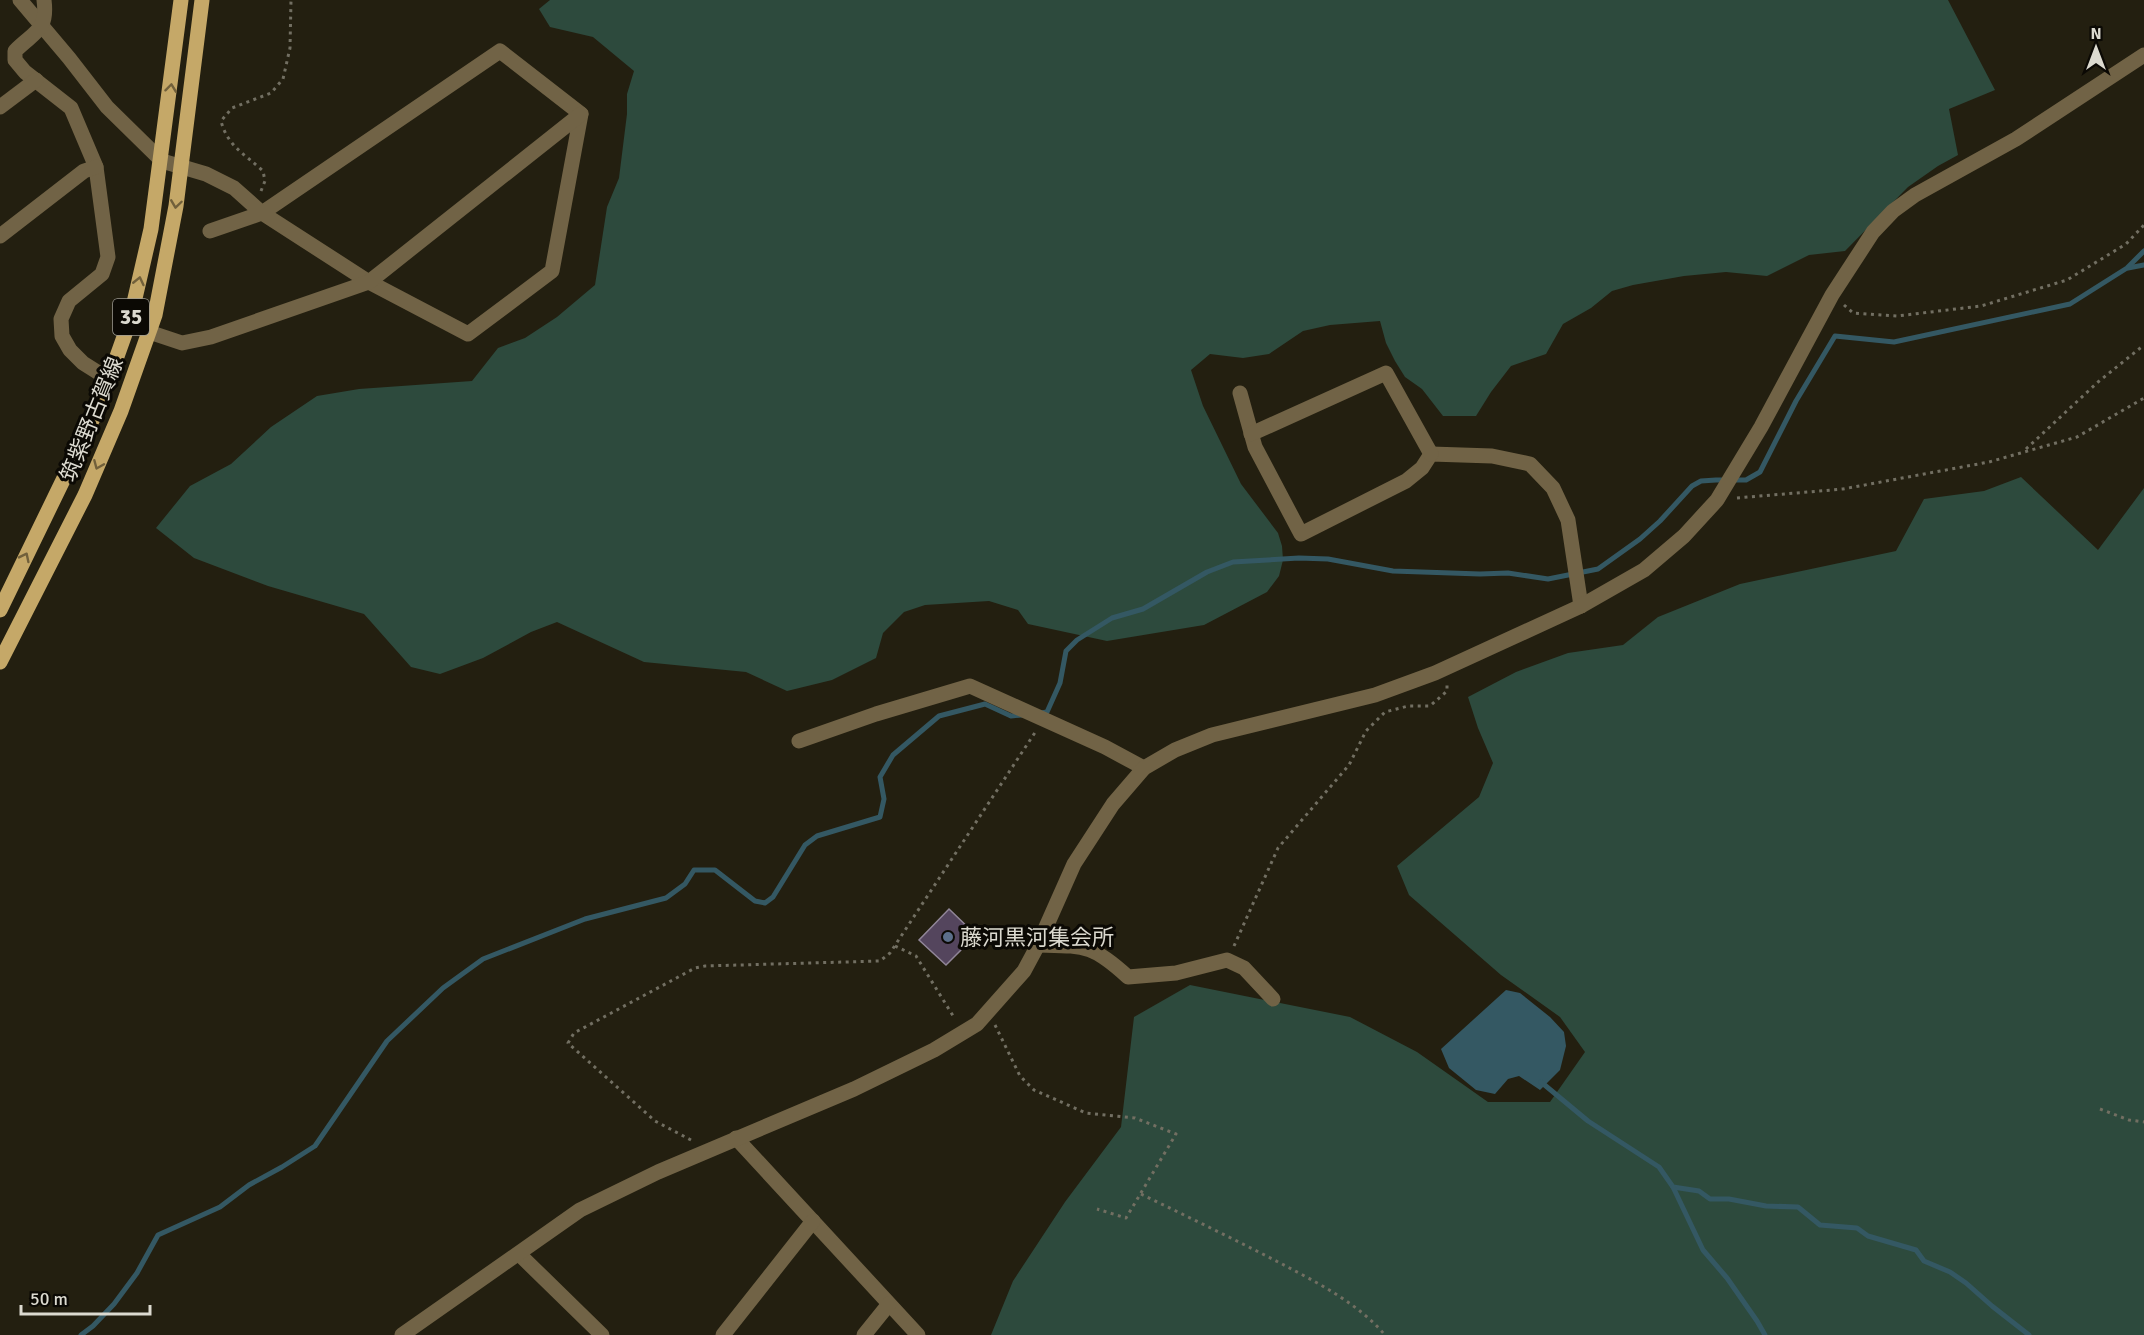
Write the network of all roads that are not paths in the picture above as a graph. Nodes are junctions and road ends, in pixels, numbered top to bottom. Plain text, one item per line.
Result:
1 (20, 0) edge
2 (44, 0) edge
3 (181, 0) edge
4 (202, 0) edge
5 (42, 26) junction
6 (2144, 55) edge
7 (36, 80) junction
8 (0, 107) edge
9 (581, 114) junction
10 (162, 160) junction
11 (181, 165) junction
12 (96, 166) junction
13 (262, 213) junction
14 (210, 231) dead end
15 (0, 236) edge
16 (369, 282) junction
17 (149, 332) junction
18 (110, 380) junction
19 (1240, 393) dead end
20 (1251, 434) junction
21 (1431, 454) junction
22 (1581, 606) junction
23 (0, 610) edge
24 (0, 662) edge
25 (799, 741) dead end
26 (1144, 768) junction
27 (1038, 945) junction
28 (1273, 999) dead end
29 (736, 1138) junction
30 (813, 1221) junction
31 (519, 1254) junction
32 (889, 1304) junction
33 (402, 1335) edge
34 (602, 1335) edge
35 (723, 1335) edge
36 (864, 1335) edge
37 (918, 1335) edge

1 - 5 street
2 - 5 street
10 -> 3 main road, 筑紫野古賀線 / 35
4 - 11 main road, 筑紫野古賀線 / 35
5 - 7 street
5 - 10 street
6 - 22 street
7 - 8 street
7 - 12 street
9 - 13 street
9 - 16 street
9 - 16 street
10 - 11 street
18 -> 10 main road, 筑紫野古賀線 / 35
11 - 13 street
11 -> 17 main road, 筑紫野古賀線 / 35
12 - 15 street
12 - 18 street
13 - 14 street
13 - 16 street
16 - 17 street
17 -> 24 main road, 筑紫野古賀線 / 35
23 -> 18 main road, 筑紫野古賀線 / 35
19 - 20 street
20 - 21 street
20 - 21 street
21 - 22 street
22 - 26 street
25 - 26 street
26 - 27 street
27 - 28 street
27 - 29 street
29 - 30 street
29 - 31 street
30 - 32 street
30 - 35 street
31 - 33 street
31 - 34 street
32 - 36 street
32 - 37 street

